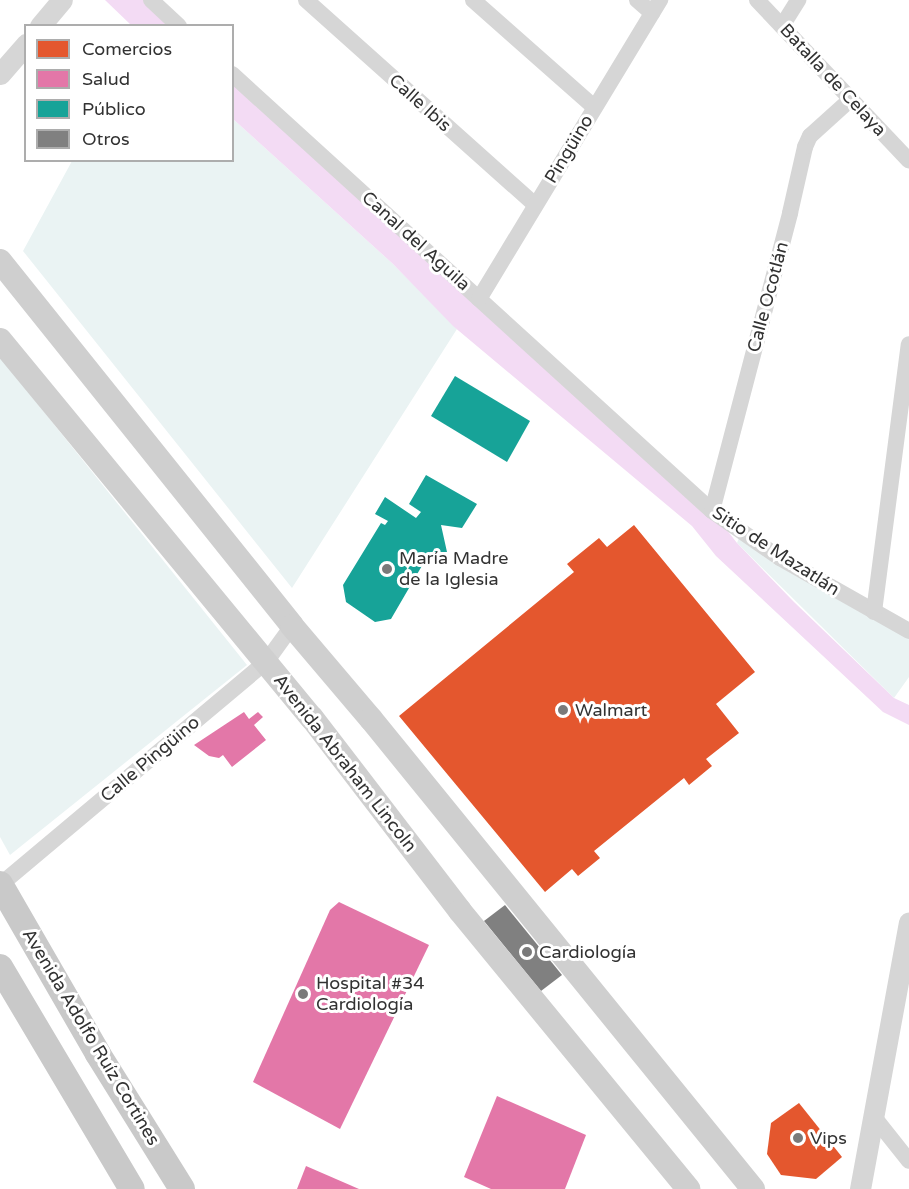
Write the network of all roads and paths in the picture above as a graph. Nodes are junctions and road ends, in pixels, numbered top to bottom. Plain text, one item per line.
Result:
1 (62, 0) edge
2 (151, 0) edge
3 (306, 0) edge
4 (473, 0) edge
5 (637, 0) edge
6 (757, 0) edge
7 (798, 0) edge
8 (656, 7) edge
9 (42, 24) edge
10 (177, 24) edge
11 (782, 26) junction
12 (24, 46) edge
13 (1, 70) edge
14 (234, 76) edge
15 (851, 99) junction
16 (594, 107) junction
17 (909, 161) edge
18 (535, 205) junction
19 (0, 261) edge
20 (479, 299) junction
21 (0, 340) edge
22 (909, 344) edge
23 (598, 410) joint
24 (712, 511) junction
25 (874, 612) junction
26 (292, 626) junction
27 (909, 631) edge
28 (266, 662) junction
29 (0, 885) edge
30 (909, 922) edge
31 (907, 951) edge
32 (0, 967) edge
33 (874, 1117) junction
34 (909, 1161) edge
35 (132, 1189) edge
36 (182, 1189) edge
37 (688, 1189) edge
38 (753, 1189) edge
39 (861, 1189) edge

1 - 9 street
2 - 10 street
3 - 18 street, Calle Ibis
4 - 16 street
5 - 8 street
6 - 11 street, Batalla de Celaya
7 - 11 street
8 - 16 street, Pingüino
11 - 15 street, Batalla de Celaya
12 - 13 street
14 - 20 street, Canal del Aguila
15 - 17 street, Batalla de Celaya
15 - 24 street, Calle Ocotlán
16 - 18 street, Pingüino
18 - 20 street, Pingüino
19 - 26 main road
20 - 23 street, Canal del Aguila
21 - 28 main road, Avenida Abraham Lincoln
22 - 25 street
23 - 24 street, Sitio de Mazatlán
24 - 25 street, Sitio de Mazatlán
25 - 27 street, Sitio de Mazatlán
26 - 28 street, Calle Pingüino
26 - 38 main road
28 - 29 street, Calle Pingüino
28 - 37 main road, Avenida Abraham Lincoln
29 - 36 main road, Avenida Adolfo Ruíz Cortines
30 - 31 street
31 - 33 street
32 - 35 main road
33 - 34 street
33 - 39 street

